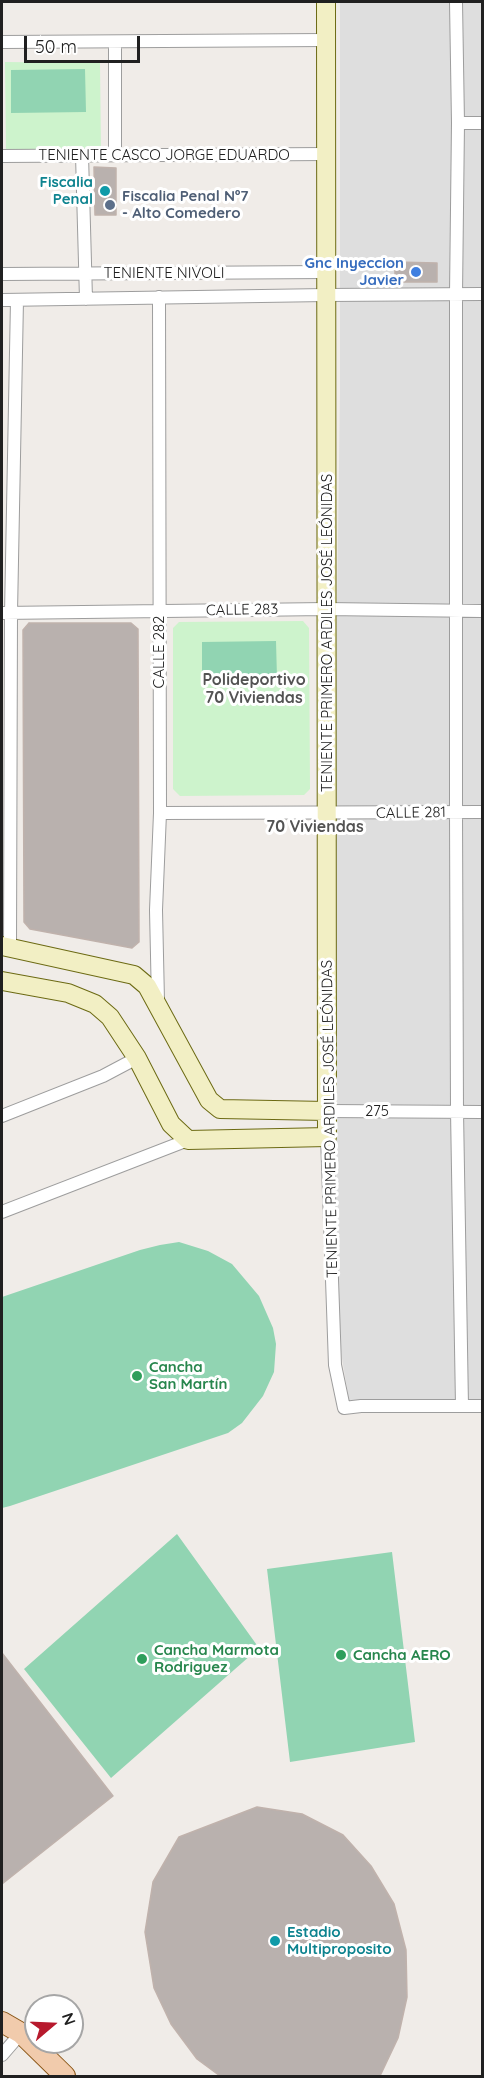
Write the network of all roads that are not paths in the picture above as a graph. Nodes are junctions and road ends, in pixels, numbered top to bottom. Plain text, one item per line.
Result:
1 (326, 2) edge
2 (456, 2) edge
3 (326, 40) junction
4 (2, 42) edge
5 (115, 42) junction
6 (458, 123) junction
7 (483, 123) edge
8 (327, 153) junction
9 (115, 154) junction
10 (82, 155) junction
11 (2, 156) edge
12 (327, 272) junction
13 (2, 274) edge
14 (86, 274) junction
15 (456, 294) junction
16 (483, 294) edge
17 (326, 295) junction
18 (159, 297) junction
19 (86, 298) junction
20 (2, 300) edge
21 (17, 300) junction
22 (326, 609) junction
23 (456, 610) junction
24 (159, 611) junction
25 (483, 611) edge
26 (6, 613) edge
27 (456, 812) junction
28 (483, 812) edge
29 (160, 813) junction
30 (327, 814) junction
31 (6, 946) edge
32 (2, 981) edge
33 (158, 1006) junction
34 (137, 1058) junction
35 (327, 1111) junction
36 (457, 1111) junction
37 (483, 1112) edge
38 (2, 1116) edge
39 (327, 1137) junction
40 (188, 1140) junction
41 (2, 1212) edge
42 (462, 1406) junction
43 (483, 1406) edge
44 (2, 2011) edge
45 (2, 2022) edge
46 (21, 2032) junction
47 (2, 2055) edge
48 (65, 2076) edge

1 - 3 street, TENIENTE PRIMERO ARDILES JOSÉ LEÓNIDAS
2 - 6 street
3 - 5 street
3 - 8 street, TENIENTE PRIMERO ARDILES JOSÉ LEÓNIDAS
4 - 5 street
5 - 9 street
6 - 7 street
6 - 15 street
8 - 9 street, TENIENTE CASCO JORGE EDUARDO
8 - 12 street, TENIENTE PRIMERO ARDILES JOSÉ LEÓNIDAS
9 - 10 street, TENIENTE CASCO JORGE EDUARDO
10 - 11 street, TENIENTE CASCO JORGE EDUARDO
10 - 14 street
12 - 14 street, TENIENTE NIVOLI
12 - 17 street, TENIENTE PRIMERO ARDILES JOSÉ LEÓNIDAS
13 - 14 street, TENIENTE NIVOLI
14 - 19 street
15 - 16 street, TENIENTE NIVOLI
15 - 17 street, TENIENTE NIVOLI
15 - 23 street
17 - 18 street, TENIENTE NIVOLI
17 - 22 street, TENIENTE PRIMERO ARDILES JOSÉ LEÓNIDAS
18 - 19 street, TENIENTE NIVOLI
18 - 24 street, CALLE 282
19 - 21 street, TENIENTE NIVOLI
20 - 21 street, TENIENTE NIVOLI
21 - 26 street
22 - 23 street, CALLE 283
22 - 24 street, CALLE 283
22 - 30 street, TENIENTE PRIMERO ARDILES JOSÉ LEÓNIDAS
23 - 25 street, CALLE 283
23 - 27 street
24 - 26 street, CALLE 283
24 - 29 street, CALLE 282
26 - 31 street
27 - 28 street, CALLE 281
27 - 30 street, CALLE 281
27 - 36 street
29 - 30 street, CALLE 281
29 - 33 street, CALLE 282
30 - 35 street, TENIENTE PRIMERO ARDILES JOSÉ LEÓNIDAS
31 - 33 street
32 - 34 street
33 - 35 street, 275
34 - 38 street
34 - 40 street
35 - 36 street, 275
35 - 39 street, TENIENTE PRIMERO ARDILES JOSÉ LEÓNIDAS
36 - 37 street, 275
36 - 42 street
39 - 40 street
39 - 42 street, TENIENTE PRIMERO ARDILES JOSÉ LEÓNIDAS
40 - 41 street
42 - 43 street
44 - 46 street
45 - 46 main road
46 - 47 street
46 - 48 main road

